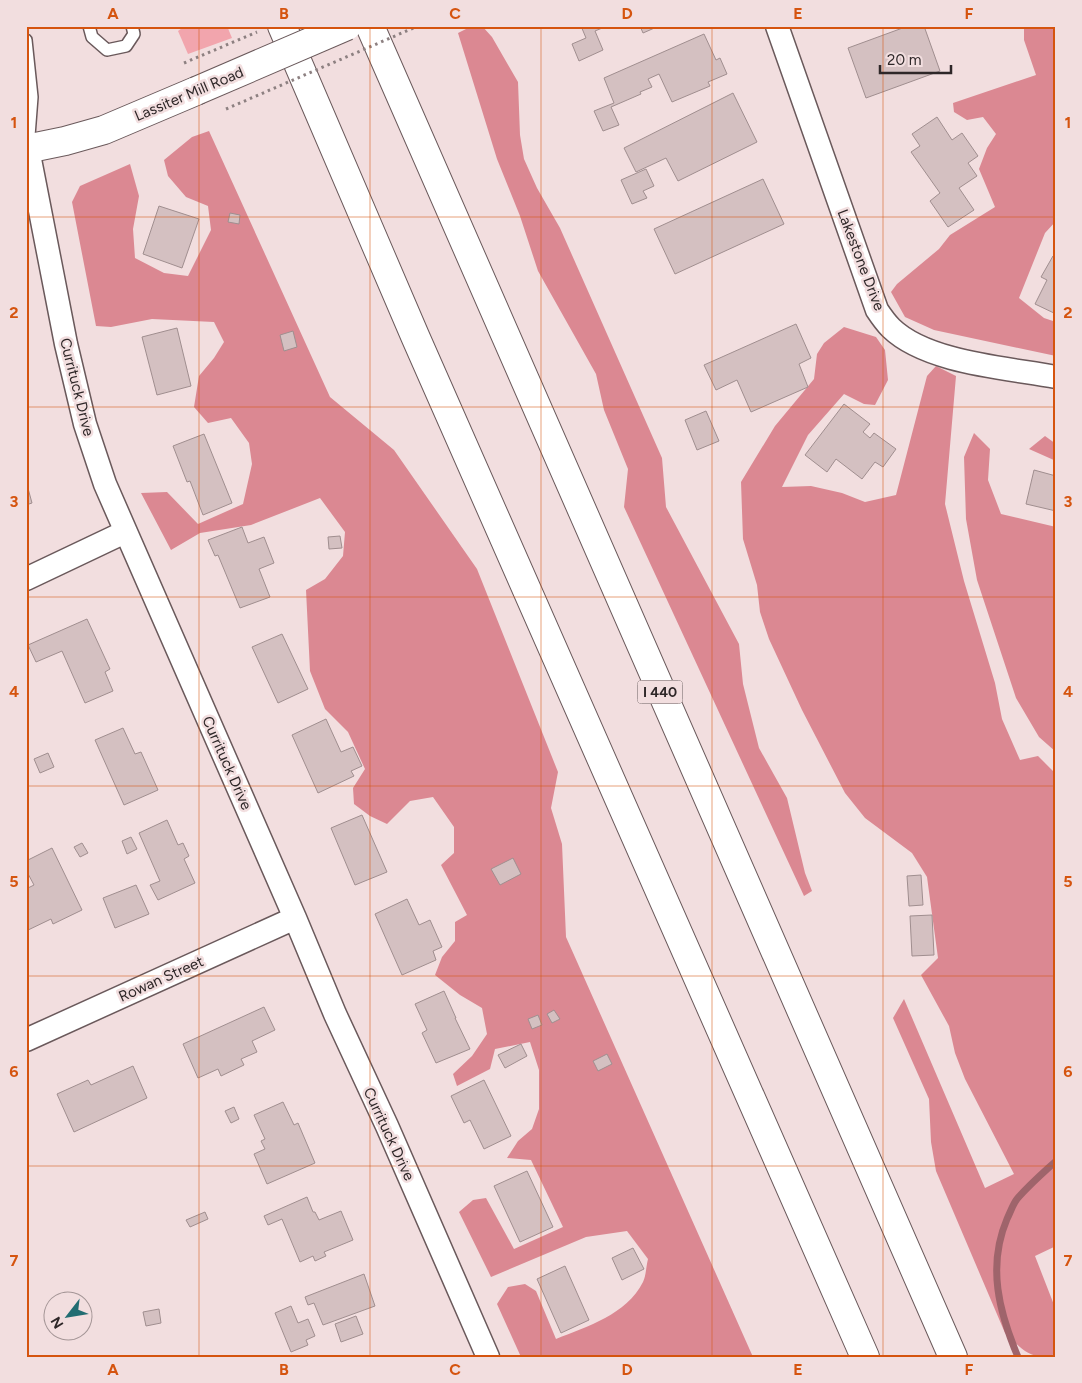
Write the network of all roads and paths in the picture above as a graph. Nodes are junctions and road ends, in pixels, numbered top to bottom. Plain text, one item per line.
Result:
1 (89, 26) edge
2 (132, 26) edge
3 (347, 26) edge
4 (370, 26) edge
5 (418, 26) edge
6 (777, 26) edge
7 (272, 28) edge
8 (26, 40) edge
9 (184, 63) dead end
10 (225, 109) dead end
11 (27, 149) edge
12 (1056, 377) edge
13 (125, 532) junction
14 (26, 579) edge
15 (295, 918) junction
16 (26, 1040) edge
17 (488, 1357) edge
18 (865, 1357) edge
19 (953, 1357) edge

1 - 2 lane
3 - 11 main road, Lassiter Mill Road, bridge
4 - 19 main road, I 440
5 - 10 path, bridge
6 - 12 street, Lakestone Drive
7 - 9 path
7 - 18 main road
8 - 11 lane
11 - 13 street, Currituck Drive
13 - 14 street
13 - 15 street, Currituck Drive
15 - 16 street, Rowan Street
15 - 17 street, Currituck Drive

